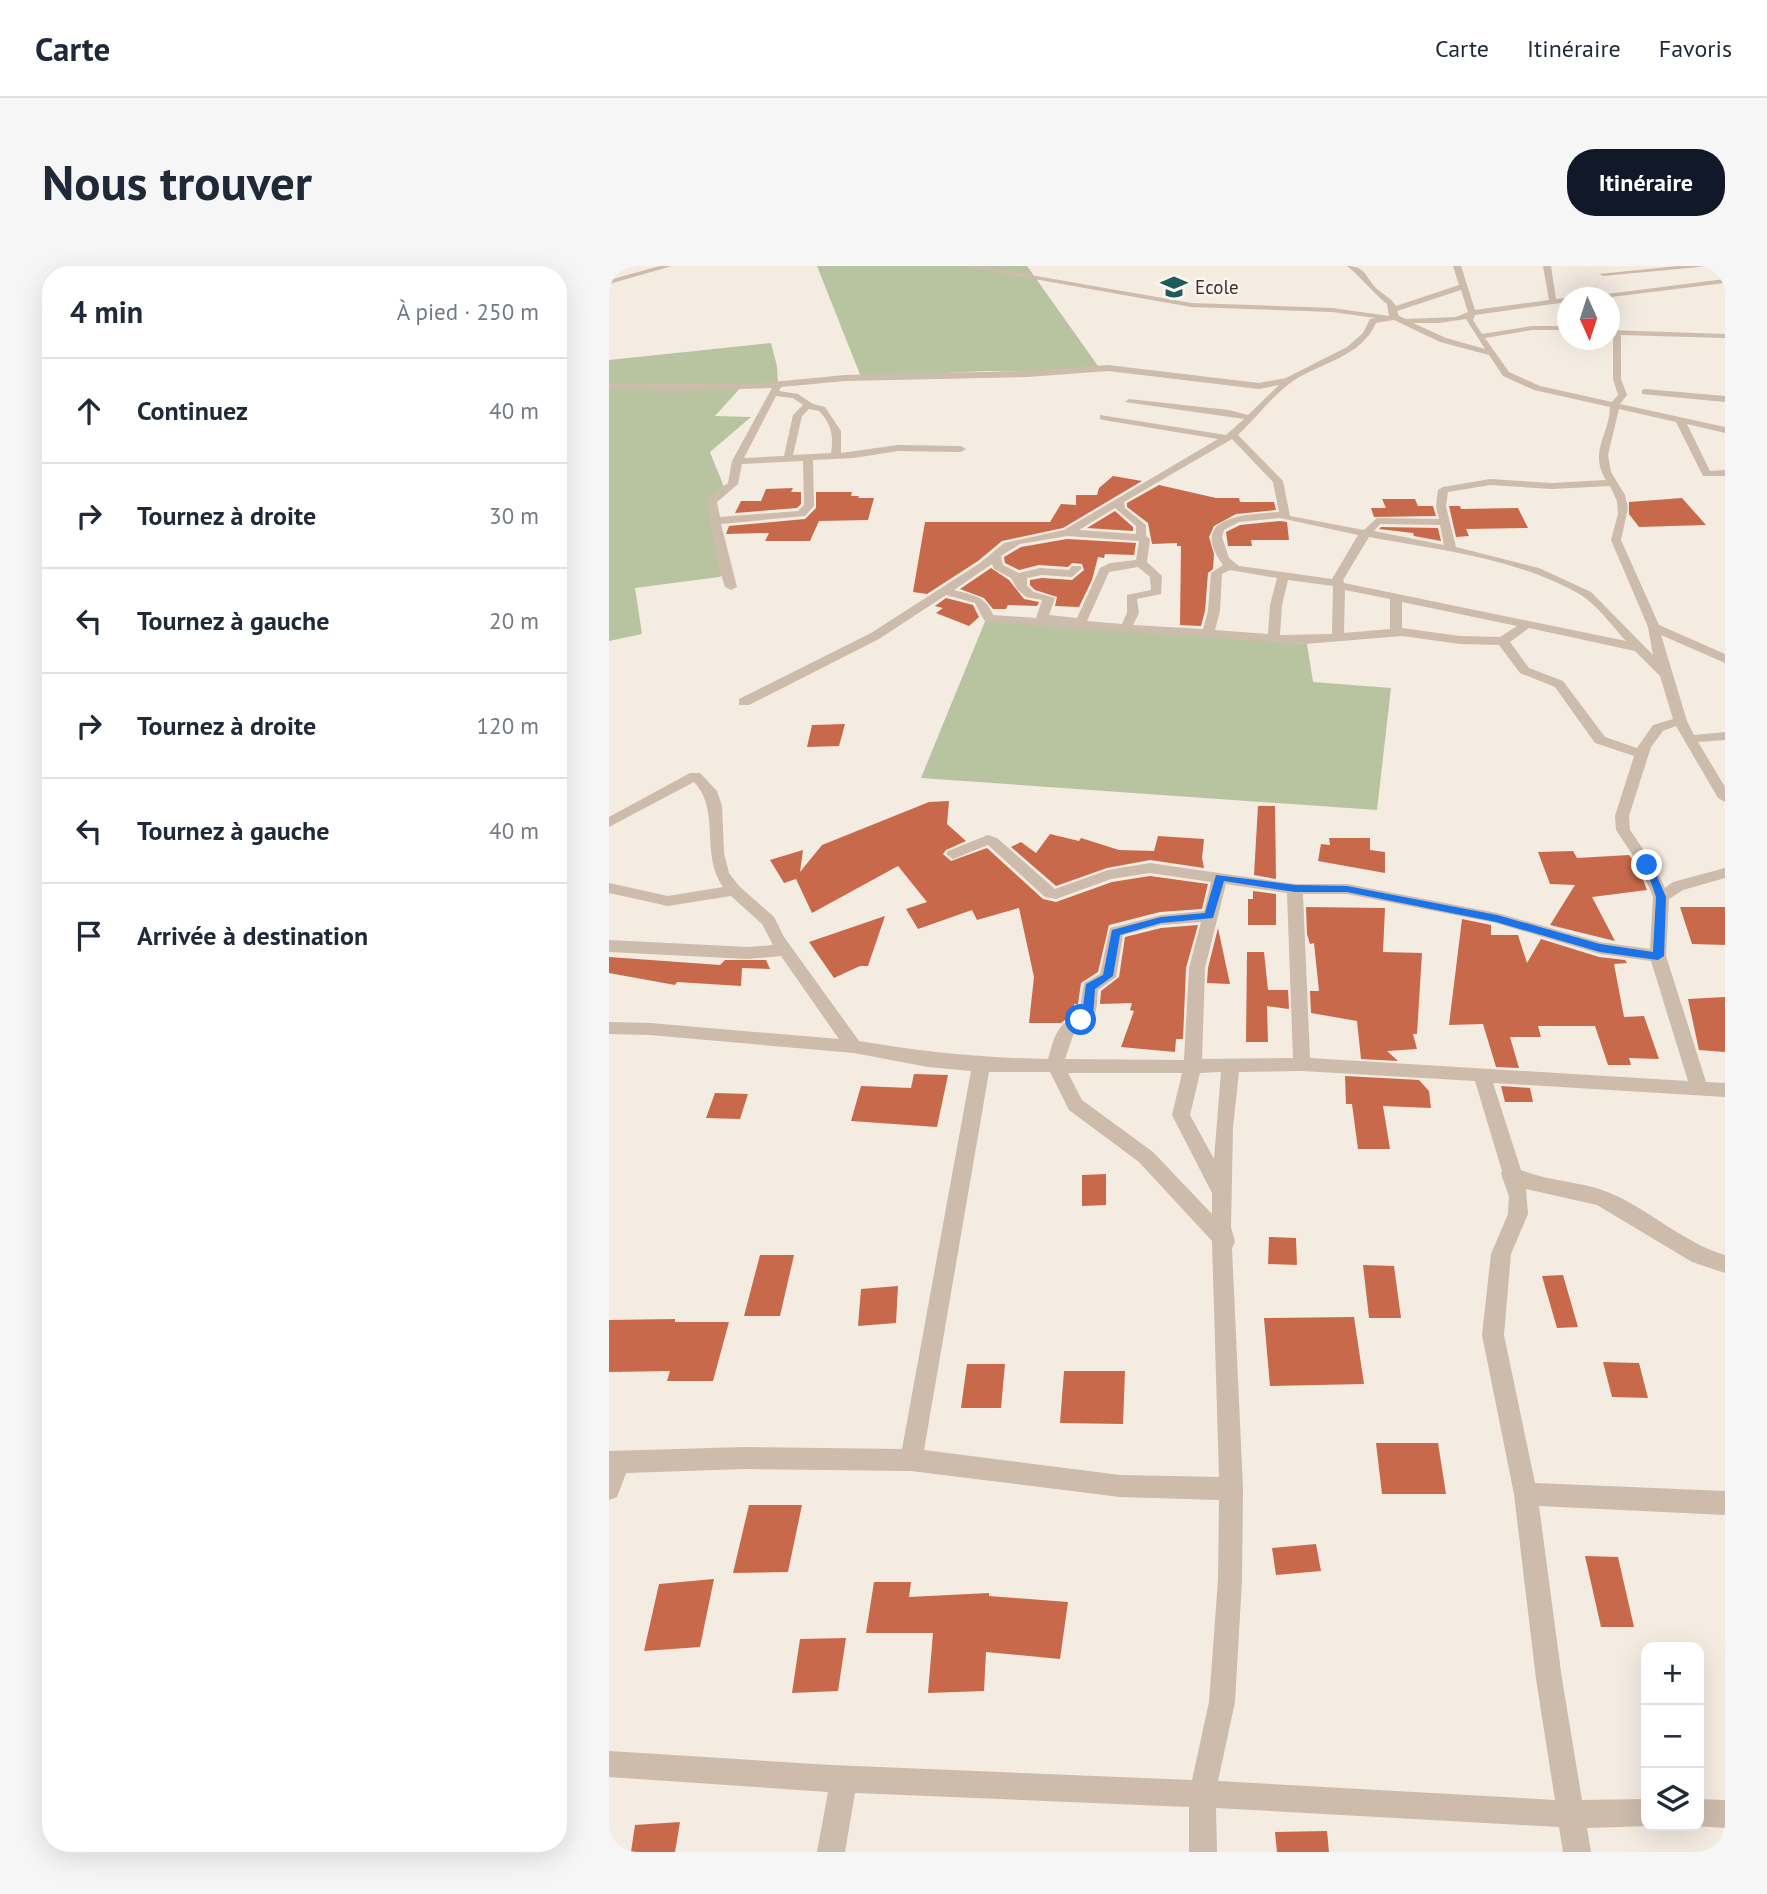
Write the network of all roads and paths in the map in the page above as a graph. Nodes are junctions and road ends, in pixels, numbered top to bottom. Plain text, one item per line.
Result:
1 (668, 266) edge
2 (966, 266) edge
3 (1351, 266) edge
4 (1457, 266) edge
5 (1547, 266) edge
6 (1706, 266) edge
7 (1725, 273) edge
8 (1603, 274) dead end
9 (1725, 281) edge
10 (609, 282) edge
11 (1464, 285) junction
12 (1625, 291) junction
13 (1620, 292) edge
14 (1557, 301) edge
15 (1553, 302) junction
16 (1472, 313) junction
17 (1394, 315) junction
18 (1557, 328) edge
19 (1620, 332) edge
20 (1482, 336) junction
21 (1725, 336) edge
22 (1615, 350) edge
23 (1491, 353) junction
24 (1289, 380) junction
25 (609, 386) edge
26 (776, 389) junction
27 (1645, 392) dead end
28 (1725, 399) edge
29 (1129, 402) dead end
30 (809, 406) junction
31 (1614, 406) junction
32 (1103, 417) dead end
33 (1249, 418) junction
34 (1680, 420) junction
35 (1725, 430) edge
36 (1231, 437) junction
37 (961, 449) dead end
38 (835, 456) junction
39 (788, 458) junction
40 (808, 458) junction
41 (737, 461) junction
42 (1725, 473) edge
43 (1613, 483) junction
44 (1119, 500) junction
45 (1282, 515) junction
46 (715, 521) junction
47 (1445, 522) junction
48 (1067, 533) junction
49 (1364, 535) junction
50 (1141, 537) junction
51 (1451, 550) junction
52 (995, 555) junction
53 (1141, 563) junction
54 (1229, 566) junction
55 (1076, 568) dead end
56 (1283, 575) junction
57 (1019, 582) junction
58 (1338, 584) junction
59 (731, 587) dead end
60 (945, 591) junction
61 (1396, 597) junction
62 (1080, 624) junction
63 (1527, 624) junction
64 (1126, 627) junction
65 (1654, 627) junction
66 (1396, 632) junction
67 (1208, 633) junction
68 (1338, 637) junction
69 (1274, 638) junction
70 (1503, 641) junction
71 (1636, 647) junction
72 (1725, 659) edge
73 (1667, 676) junction
74 (744, 702) dead end
75 (1680, 720) junction
76 (1725, 736) edge
77 (1691, 739) junction
78 (1640, 754) junction
79 (1725, 798) edge
80 (609, 823) edge
81 (953, 854) dead end
82 (1725, 873) edge
83 (1220, 878) junction
84 (609, 888) edge
85 (1295, 889) junction
86 (734, 890) junction
87 (1661, 897) junction
88 (1210, 916) junction
89 (609, 946) edge
90 (786, 950) junction
91 (1658, 956) junction
92 (609, 1028) edge
93 (854, 1047) junction
94 (1302, 1064) junction
95 (981, 1065) junction
96 (1055, 1065) junction
97 (1193, 1065) junction
98 (1231, 1065) junction
99 (1482, 1074) junction
100 (1699, 1089) junction
101 (1725, 1090) edge
102 (1510, 1174) junction
103 (1221, 1192) junction
104 (1223, 1240) junction
105 (1725, 1264) edge
106 (911, 1460) junction
107 (613, 1462) edge
108 (609, 1489) edge
109 (1231, 1489) junction
110 (1527, 1494) junction
111 (1725, 1503) edge
112 (609, 1764) edge
113 (844, 1779) junction
114 (1202, 1794) junction
115 (1641, 1813) edge
116 (1704, 1813) edge
117 (1725, 1814) edge
118 (1573, 1816) junction
119 (831, 1852) edge
120 (1203, 1852) edge
121 (1577, 1852) edge

1 - 10 street
2 - 17 street
3 - 17 street
4 - 11 street
5 - 15 street
6 - 8 street
7 - 12 street
9 - 12 street
11 - 16 street
11 - 17 street
12 - 13 street
14 - 15 street
15 - 16 street
16 - 17 street
16 - 20 street
17 - 23 street
17 - 24 street
18 - 20 street
19 - 21 street
20 - 23 street
22 - 31 street
23 - 31 street
24 - 26 street
24 - 33 street
25 - 26 street
26 - 30 street
26 - 41 street
27 - 28 street
29 - 33 street
30 - 38 street
30 - 39 street
31 - 34 street
31 - 43 street
32 - 36 street
33 - 36 street
34 - 35 street
34 - 42 street
36 - 44 street
36 - 45 street
37 - 38 street
38 - 40 street
39 - 40 street
39 - 41 street
40 - 46 street
41 - 46 street
43 - 47 street
43 - 65 street
44 - 48 street
44 - 50 street
45 - 49 street
45 - 54 street
46 - 59 street
47 - 49 street
47 - 51 street
48 - 50 street
48 - 52 street
49 - 51 street
49 - 58 street
50 - 53 street
51 - 71 street
52 - 57 street
52 - 60 street
53 - 62 street
53 - 64 street
54 - 56 street
54 - 67 street
55 - 57 street
56 - 58 street
56 - 69 street
57 - 62 street
58 - 61 street
58 - 68 street
60 - 62 street
60 - 74 street
61 - 63 street
61 - 66 street
62 - 64 street
63 - 70 street
63 - 71 street
64 - 67 street
65 - 72 street
65 - 73 street
66 - 68 street
66 - 70 street
67 - 69 street
68 - 69 street
70 - 78 street
71 - 73 street
73 - 75 street
75 - 77 street
75 - 78 street
76 - 77 street
77 - 79 street
78 - 87 street
80 - 86 street
81 - 83 street
82 - 87 street
83 - 85 street
83 - 88 street
84 - 86 street
85 - 91 street
85 - 94 street
86 - 90 street
87 - 91 street
88 - 96 street
88 - 97 street
89 - 90 street
90 - 93 street
91 - 100 street
92 - 93 street
93 - 95 street
94 - 98 street
94 - 99 street
95 - 96 street
95 - 106 street
96 - 97 street
96 - 104 street
97 - 98 street
97 - 103 street
98 - 103 street
99 - 100 street
99 - 102 street
100 - 101 street
102 - 105 street
102 - 110 street
103 - 104 street
104 - 109 street
106 - 107 street
106 - 109 street
107 - 108 street
109 - 114 street
110 - 111 street
110 - 118 street
112 - 113 street
113 - 114 street
113 - 119 street
114 - 118 street
114 - 120 street
115 - 118 street
116 - 117 street
118 - 121 street

